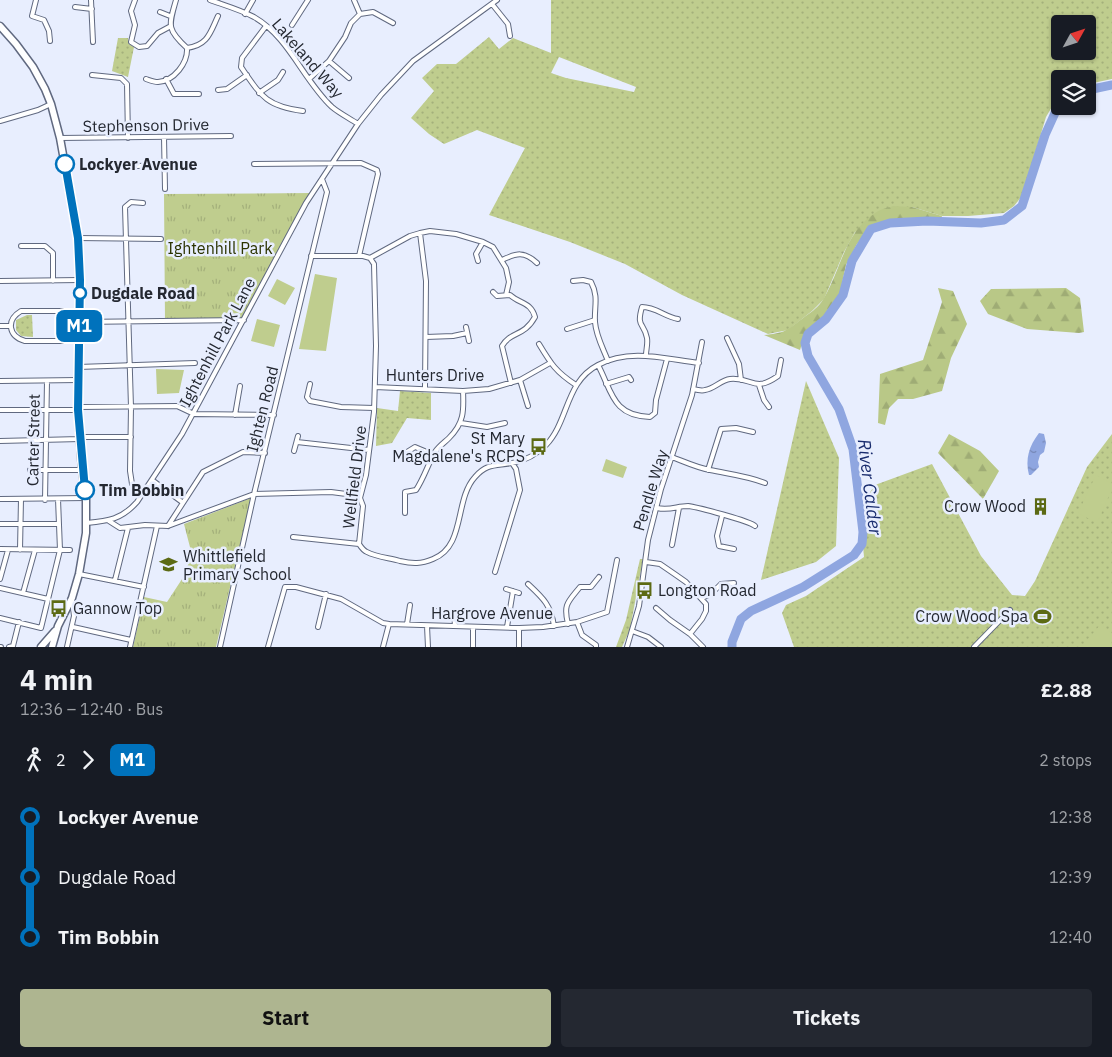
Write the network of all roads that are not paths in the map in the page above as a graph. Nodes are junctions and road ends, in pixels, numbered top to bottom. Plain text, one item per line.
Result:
1 (36, 0) edge
2 (91, 0) edge
3 (134, 0) edge
4 (176, 0) edge
5 (210, 0) edge
6 (253, 0) edge
7 (308, 0) edge
8 (354, 0) edge
9 (497, 0) edge
10 (492, 4) junction
11 (75, 7) dead end
12 (92, 9) junction
13 (160, 12) dead end
14 (246, 14) junction
15 (360, 14) junction
16 (170, 16) junction
17 (218, 16) dead end
18 (393, 23) dead end
19 (292, 25) dead end
20 (0, 26) edge
21 (171, 26) junction
22 (266, 26) junction
23 (510, 36) dead end
24 (50, 41) dead end
25 (93, 42) dead end
26 (187, 48) junction
27 (329, 61) junction
28 (283, 72) dead end
29 (92, 75) dead end
30 (247, 75) junction
31 (309, 78) junction
32 (349, 78) dead end
33 (146, 79) dead end
34 (166, 79) junction
35 (218, 90) dead end
36 (259, 93) junction
37 (200, 94) dead end
38 (51, 104) junction
39 (303, 111) dead end
40 (0, 121) edge
41 (358, 124) junction
42 (231, 136) dead end
43 (164, 137) junction
44 (60, 138) junction
45 (128, 138) junction
46 (333, 163) junction
47 (254, 164) dead end
48 (164, 165) junction
49 (137, 166) dead end
50 (322, 179) junction
51 (165, 189) dead end
52 (143, 203) dead end
53 (420, 233) junction
54 (78, 238) junction
55 (126, 239) junction
56 (161, 239) dead end
57 (483, 242) junction
58 (21, 246) dead end
59 (311, 256) junction
60 (359, 256) junction
61 (370, 258) junction
62 (502, 260) junction
63 (478, 261) dead end
64 (537, 262) dead end
65 (80, 280) junction
66 (0, 281) edge
67 (53, 281) junction
68 (573, 281) dead end
69 (493, 292) dead end
70 (506, 295) junction
71 (79, 311) junction
72 (678, 319) dead end
73 (244, 320) junction
74 (595, 320) junction
75 (79, 322) junction
76 (129, 322) junction
77 (0, 326) edge
78 (11, 326) junction
79 (466, 327) dead end
80 (567, 329) dead end
81 (467, 333) junction
82 (426, 337) junction
83 (727, 338) dead end
84 (78, 340) junction
85 (469, 341) dead end
86 (702, 342) dead end
87 (539, 344) dead end
88 (646, 355) junction
89 (667, 359) junction
90 (781, 360) dead end
91 (608, 361) junction
92 (550, 362) junction
93 (194, 363) dead end
94 (699, 363) junction
95 (598, 365) junction
96 (129, 366) junction
97 (78, 367) junction
98 (78, 380) junction
99 (520, 380) junction
100 (631, 380) dead end
101 (741, 380) junction
102 (0, 381) edge
103 (47, 381) junction
104 (511, 383) junction
105 (310, 384) dead end
106 (606, 384) junction
107 (576, 385) junction
108 (759, 385) junction
109 (240, 386) dead end
110 (374, 387) junction
111 (425, 388) junction
112 (693, 389) junction
113 (462, 391) junction
114 (528, 406) dead end
115 (132, 407) junction
116 (769, 407) dead end
117 (374, 408) junction
118 (78, 409) junction
119 (0, 410) edge
120 (46, 410) junction
121 (194, 414) junction
122 (235, 414) junction
123 (274, 415) junction
124 (461, 423) junction
125 (505, 423) dead end
126 (753, 432) dead end
127 (298, 436) dead end
128 (131, 437) junction
129 (79, 438) junction
130 (46, 440) junction
131 (0, 441) edge
132 (296, 442) junction
133 (369, 450) junction
134 (294, 451) dead end
135 (407, 452) dead end
136 (264, 453) junction
137 (434, 455) junction
138 (672, 458) junction
139 (512, 463) junction
140 (30, 470) dead end
141 (46, 470) junction
142 (82, 470) junction
143 (707, 470) junction
144 (152, 480) junction
145 (765, 483) dead end
146 (143, 492) junction
147 (254, 494) junction
148 (86, 498) junction
149 (360, 498) junction
150 (0, 499) edge
151 (21, 499) junction
152 (58, 499) junction
153 (45, 500) junction
154 (182, 502) junction
155 (657, 508) junction
156 (678, 508) junction
157 (405, 513) dead end
158 (722, 516) junction
159 (109, 521) junction
160 (86, 523) junction
161 (0, 524) edge
162 (20, 524) junction
163 (58, 524) junction
164 (157, 526) junction
165 (168, 526) junction
166 (756, 526) dead end
167 (128, 528) junction
168 (293, 537) dead end
169 (359, 544) junction
170 (672, 545) dead end
171 (734, 549) dead end
172 (0, 550) edge
173 (8, 550) junction
174 (20, 550) junction
175 (35, 550) junction
176 (60, 550) junction
177 (70, 550) dead end
178 (617, 560) dead end
179 (646, 562) junction
180 (495, 572) dead end
181 (79, 574) junction
182 (599, 577) dead end
183 (0, 579) edge
184 (115, 580) junction
185 (734, 582) dead end
186 (528, 584) dead end
187 (144, 587) junction
188 (0, 588) edge
189 (506, 589) dead end
190 (513, 591) junction
191 (23, 593) junction
192 (520, 593) dead end
193 (326, 594) junction
194 (72, 598) junction
195 (702, 598) junction
196 (48, 599) junction
197 (410, 605) dead end
198 (656, 608) dead end
199 (1010, 610) dead end
200 (434, 611) dead end
201 (0, 618) edge
202 (19, 622) junction
203 (577, 622) junction
204 (389, 624) junction
205 (407, 624) junction
206 (568, 624) junction
207 (58, 626) junction
208 (427, 626) junction
209 (455, 626) junction
210 (554, 626) junction
211 (73, 627) junction
212 (318, 627) dead end
213 (473, 627) junction
214 (507, 627) junction
215 (519, 628) junction
216 (632, 631) junction
217 (690, 634) junction
218 (131, 640) junction
219 (11, 646) edge
220 (41, 647) edge
221 (52, 647) edge
222 (67, 647) edge
223 (130, 647) edge
224 (220, 647) edge
225 (268, 647) edge
226 (383, 647) edge
227 (428, 647) edge
228 (473, 647) edge
229 (519, 647) edge
230 (596, 647) edge
231 (627, 647) edge
232 (661, 647) edge
233 (703, 647) edge
234 (974, 647) edge

1 - 24 street
2 - 12 street
3 - 21 street
4 - 16 street
5 - 14 street, Lakeland Way
6 - 14 street
7 - 19 street
8 - 15 street
9 - 10 street, Ightenhill Park Lane
10 - 23 street
10 - 41 street, Ightenhill Park Lane
11 - 12 street
12 - 25 street
13 - 16 street
14 - 22 street, Lakeland Way
15 - 18 street
15 - 27 street
16 - 21 street
17 - 26 street
20 - 38 main road
21 - 26 street
22 - 30 street
22 - 31 street, Lakeland Way
26 - 34 street
27 - 31 street
27 - 32 street
28 - 36 street
29 - 45 street
30 - 35 street
30 - 36 street
31 - 41 street, Lakeland Way
33 - 34 street
34 - 37 street
36 - 39 street
38 - 40 street
38 - 44 main road
41 - 46 street, Ightenhill Park Lane
42 - 43 street, Stephenson Drive
43 - 45 street, Stephenson Drive
43 - 48 street
44 - 45 street, Stephenson Drive
44 - 54 main road
46 - 47 street
46 - 50 street, Ightenhill Park Lane
46 - 60 street
48 - 49 street
48 - 51 street
50 - 59 street, Ighten Road
50 - 73 street, Ightenhill Park Lane
52 - 55 street
53 - 57 street
53 - 61 street
53 - 82 street
54 - 55 street
54 - 65 main road
55 - 56 street
55 - 76 street
57 - 62 street
57 - 63 street
58 - 67 street
59 - 60 street
59 - 123 street, Ighten Road
60 - 61 street
61 - 110 street, Wellfield Drive
62 - 64 street
62 - 70 street
65 - 67 street
65 - 71 main road
66 - 67 street
68 - 74 street
69 - 70 street
70 - 104 street
71 - 75 main road
71 - 78 street
72 - 88 street
73 - 76 street
73 - 121 street, Ightenhill Park Lane
74 - 80 street
74 - 91 street
75 - 76 street
75 - 84 main road
76 - 96 street
77 - 78 street
78 - 84 street
79 - 81 street
81 - 82 street
81 - 85 street
82 - 111 street
83 - 101 street
84 - 97 main road
86 - 94 street, Pendle Way
87 - 92 street
88 - 89 street, Wellfield Drive
88 - 91 street, Wellfield Drive
89 - 94 street, Wellfield Drive
89 - 106 street
90 - 108 street
91 - 95 street, Wellfield Drive
92 - 99 street, Hunters Drive
92 - 107 street
93 - 96 street
94 - 112 street, Pendle Way
95 - 106 street
95 - 107 street, Wellfield Drive
96 - 97 street
96 - 115 street
97 - 98 main road
98 - 103 street
98 - 118 main road
99 - 104 street, Hunters Drive
99 - 114 street
100 - 106 street
101 - 108 street
101 - 112 street
102 - 103 street
103 - 120 street, Carter Street
104 - 113 street, Hunters Drive
105 - 117 street
107 - 139 street, Wellfield Drive
108 - 116 street
109 - 122 street
110 - 111 street, Hunters Drive
110 - 117 street, Wellfield Drive
111 - 113 street, Hunters Drive
112 - 138 street, Pendle Way
113 - 124 street
115 - 118 street
115 - 121 street
115 - 128 street
117 - 133 street, Wellfield Drive
118 - 120 street
118 - 129 main road
119 - 120 street
120 - 130 street, Carter Street
121 - 122 street
121 - 144 street, Ightenhill Park Lane
122 - 123 street
123 - 136 street, Ighten Road
124 - 125 street
124 - 137 street
126 - 143 street
127 - 132 street
128 - 129 street
128 - 146 street
129 - 130 street
129 - 142 main road
130 - 131 street
130 - 141 street, Carter Street
132 - 133 street
132 - 134 street
133 - 149 street, Wellfield Drive
135 - 137 street
136 - 147 street, Ighten Road
136 - 154 street
137 - 157 street
138 - 143 street
138 - 155 street, Pendle Way
139 - 169 street, Wellfield Drive
139 - 180 street
140 - 141 street
141 - 142 street
141 - 153 street, Carter Street
142 - 148 main road
143 - 145 street
144 - 146 street, Ightenhill Park Lane
144 - 154 street
146 - 159 street, Ightenhill Park Lane
147 - 149 street
147 - 165 street
147 - 224 street, Ighten Road
148 - 152 street
148 - 160 main road
149 - 169 street, Wellfield Drive
150 - 151 street
151 - 153 street
151 - 162 street
152 - 153 street
152 - 163 street
154 - 165 street
155 - 156 street
155 - 179 street, Pendle Way
156 - 158 street
156 - 170 street
158 - 166 street
158 - 171 street
159 - 160 street, Ightenhill Park Lane
159 - 167 street
160 - 181 main road
161 - 162 street
162 - 163 street
162 - 174 street
163 - 176 street
164 - 165 street
164 - 167 street
164 - 187 street
167 - 184 street
168 - 169 street
172 - 173 street
173 - 174 street
173 - 183 street
174 - 175 street
175 - 176 street
175 - 191 street
176 - 177 street
176 - 196 street
178 - 203 street, Hargrove Avenue
179 - 195 street
179 - 216 street, Pendle Way
181 - 184 street
181 - 194 main road
182 - 206 street
184 - 187 street
185 - 195 street
186 - 210 street
187 - 218 street
188 - 191 street
189 - 190 street
190 - 192 street
190 - 214 street
191 - 196 street
193 - 204 street, Hargrove Avenue
193 - 212 street
193 - 225 street, Hargrove Avenue
194 - 207 main road
194 - 211 street
195 - 217 street
196 - 202 street
197 - 205 street, Hargrove Avenue
198 - 217 street
199 - 234 street
200 - 209 street
201 - 202 street
202 - 219 street
203 - 206 street, Hargrove Avenue
203 - 230 street
204 - 205 street, Hargrove Avenue
204 - 226 street
205 - 208 street, Hargrove Avenue
206 - 210 street, Hargrove Avenue
207 - 220 main road
207 - 221 main road
208 - 209 street, Hargrove Avenue
208 - 227 street
209 - 213 street, Hargrove Avenue
210 - 215 street, Hargrove Avenue
211 - 218 street
211 - 222 street
213 - 214 street, Hargrove Avenue
213 - 228 street
214 - 215 street, Hargrove Avenue
215 - 229 street
216 - 231 street, Pendle Way
216 - 232 street
217 - 233 street
218 - 223 street

